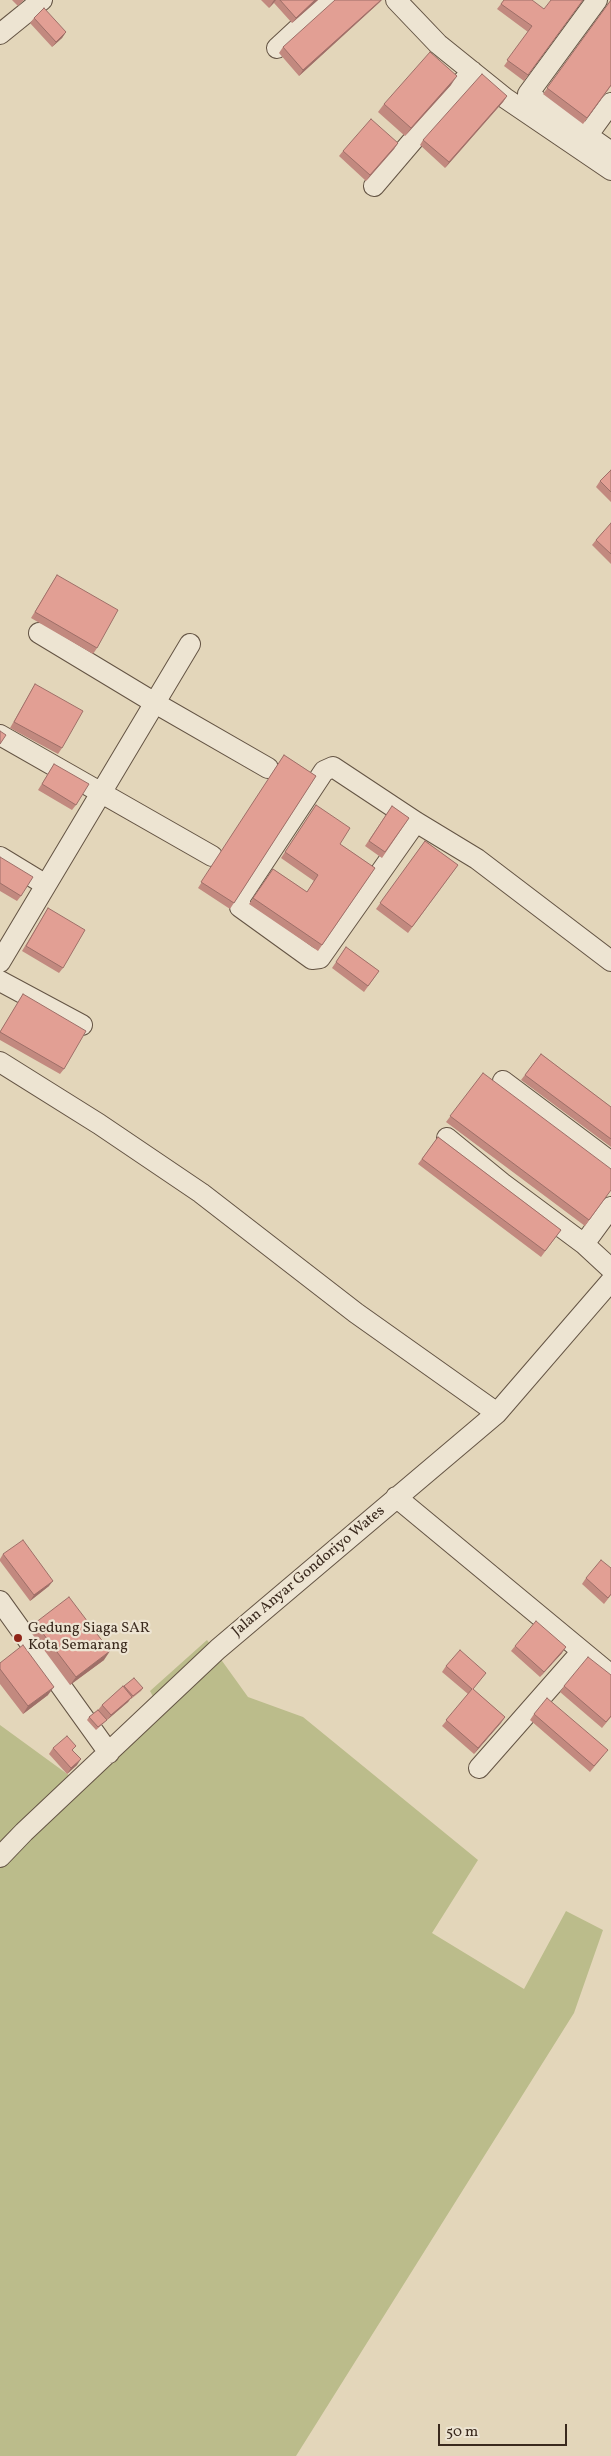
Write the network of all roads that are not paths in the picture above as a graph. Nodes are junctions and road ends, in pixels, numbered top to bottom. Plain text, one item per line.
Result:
1 (42, 0) edge
2 (329, 0) edge
3 (396, 0) edge
4 (597, 0) edge
5 (0, 34) edge
6 (277, 48) dead end
7 (472, 71) junction
8 (611, 103) edge
9 (587, 136) junction
10 (611, 152) edge
11 (611, 170) edge
12 (374, 186) dead end
13 (39, 633) dead end
14 (190, 644) dead end
15 (155, 703) junction
16 (0, 735) edge
17 (268, 768) dead end
18 (101, 793) junction
19 (416, 822) junction
20 (0, 856) edge
21 (212, 856) dead end
22 (46, 885) junction
23 (611, 961) edge
24 (0, 962) edge
25 (0, 981) edge
26 (82, 1025) dead end
27 (0, 1062) edge
28 (502, 1081) dead end
29 (448, 1138) dead end
30 (611, 1162) edge
31 (611, 1207) edge
32 (584, 1244) junction
33 (611, 1269) edge
34 (611, 1281) edge
35 (497, 1413) junction
36 (396, 1497) junction
37 (0, 1602) edge
38 (582, 1651) junction
39 (611, 1675) edge
40 (109, 1753) junction
41 (479, 1768) dead end
42 (0, 1857) edge

1 - 5 street
2 - 6 street
3 - 7 street
4 - 9 street
7 - 11 street
7 - 12 street
8 - 9 street
9 - 10 street
13 - 15 street
14 - 15 street
15 - 17 street
15 - 18 street
16 - 18 street
18 - 21 street
18 - 22 street
19 - 19 street
19 - 23 street
20 - 22 street
22 - 24 street
25 - 26 street
27 - 35 street
28 - 30 street
29 - 32 street
31 - 32 street
32 - 33 street
34 - 35 street, Jalan Anyar Gondoriyo Wates
35 - 36 street, Jalan Anyar Gondoriyo Wates
36 - 38 street
36 - 40 street, Jalan Anyar Gondoriyo Wates
37 - 40 street
38 - 39 street
38 - 41 street
40 - 42 street, Jalan Anyar Gondoriyo Wates

